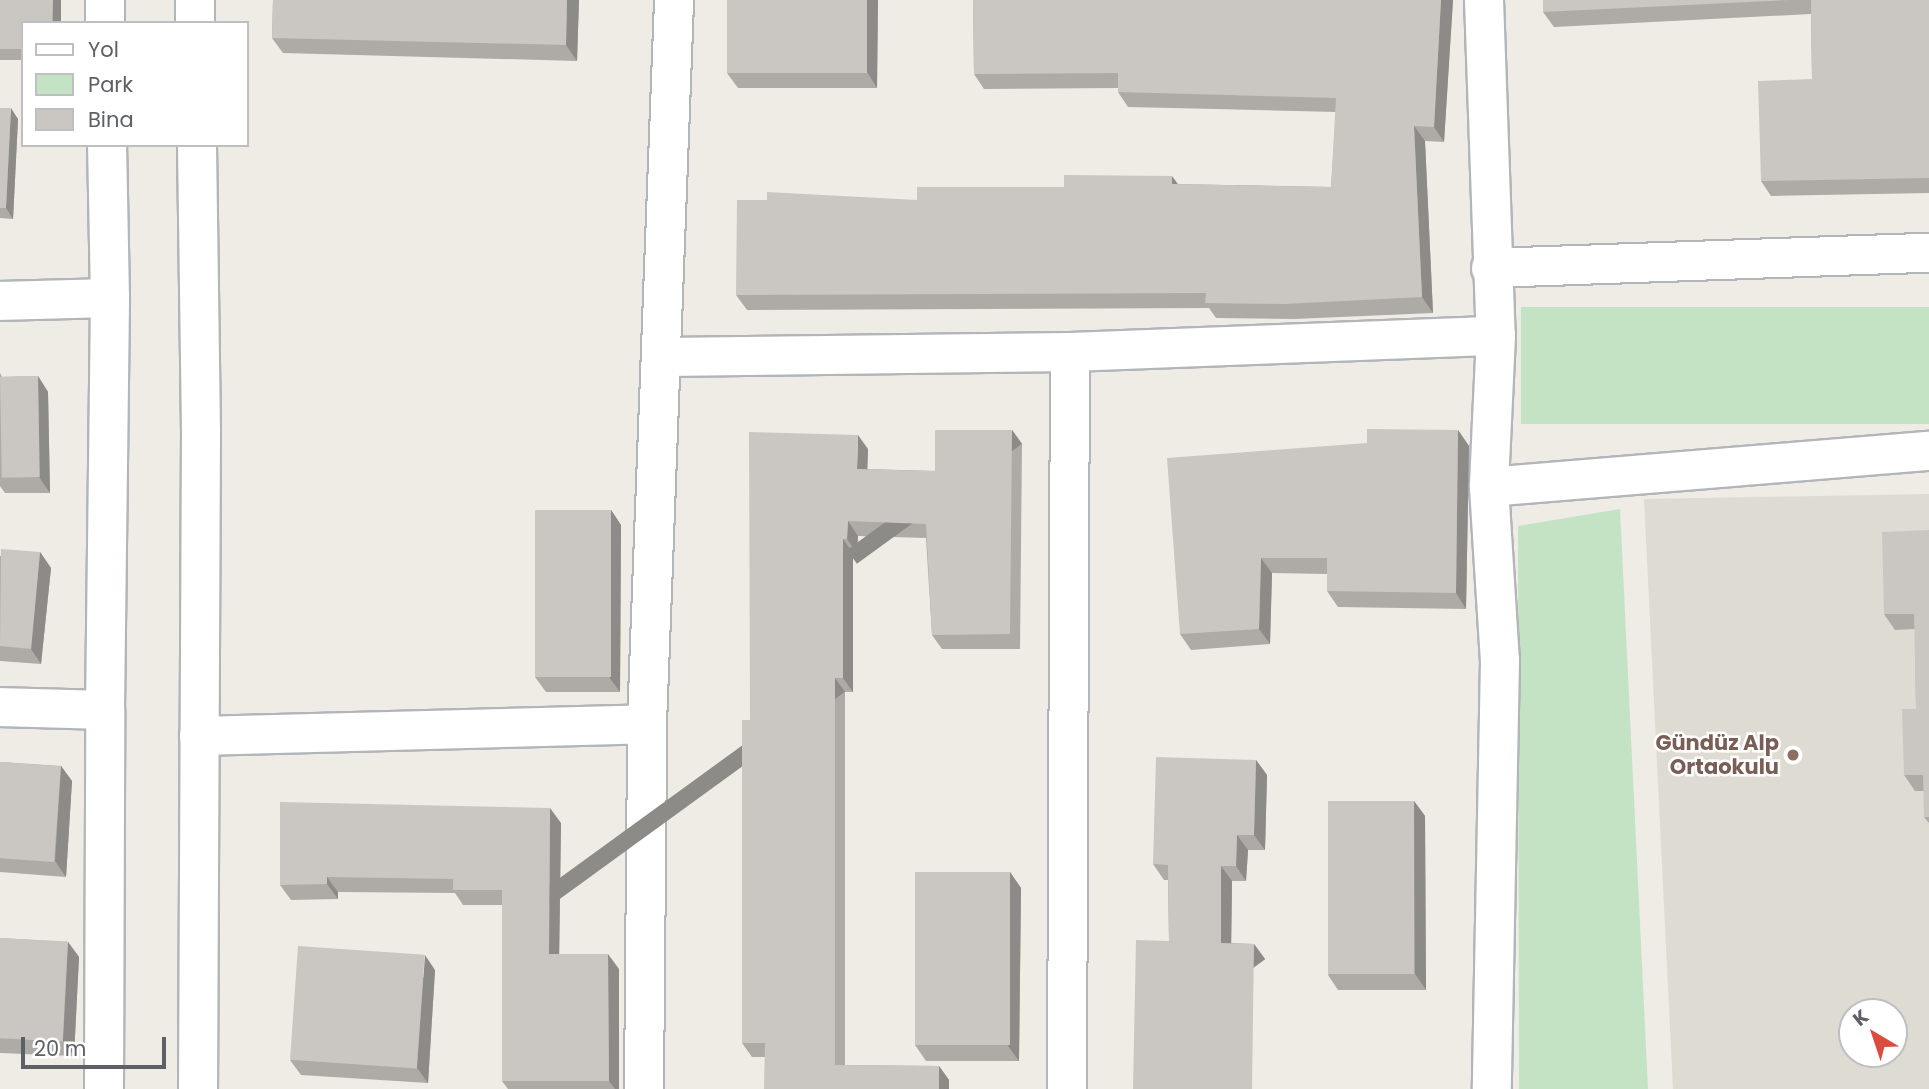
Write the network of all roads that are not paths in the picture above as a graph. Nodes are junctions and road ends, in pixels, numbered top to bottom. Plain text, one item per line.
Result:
1 (105, 0) edge
2 (195, 0) edge
3 (674, 0) edge
4 (1484, 0) edge
5 (106, 21) edge
6 (195, 21) edge
7 (107, 147) edge
8 (197, 147) edge
9 (1929, 253) edge
10 (1491, 268) junction
11 (110, 298) junction
12 (0, 301) edge
13 (1496, 336) junction
14 (1070, 352) junction
15 (664, 357) junction
16 (1929, 451) edge
17 (1489, 487) junction
18 (0, 707) edge
19 (105, 710) junction
20 (647, 724) junction
21 (199, 736) junction
22 (104, 1089) edge
23 (198, 1089) edge
24 (644, 1089) edge
25 (1067, 1089) edge
26 (1492, 1089) edge

1 - 5 street
2 - 6 street
3 - 15 street
4 - 10 street
7 - 11 street
8 - 21 street
9 - 10 street
10 - 13 street
11 - 12 street
11 - 19 street
13 - 14 street
13 - 17 street
14 - 15 street
14 - 25 street
15 - 20 street
16 - 17 street
17 - 26 street
18 - 19 street
19 - 22 street
20 - 21 street
20 - 24 street
21 - 23 street

